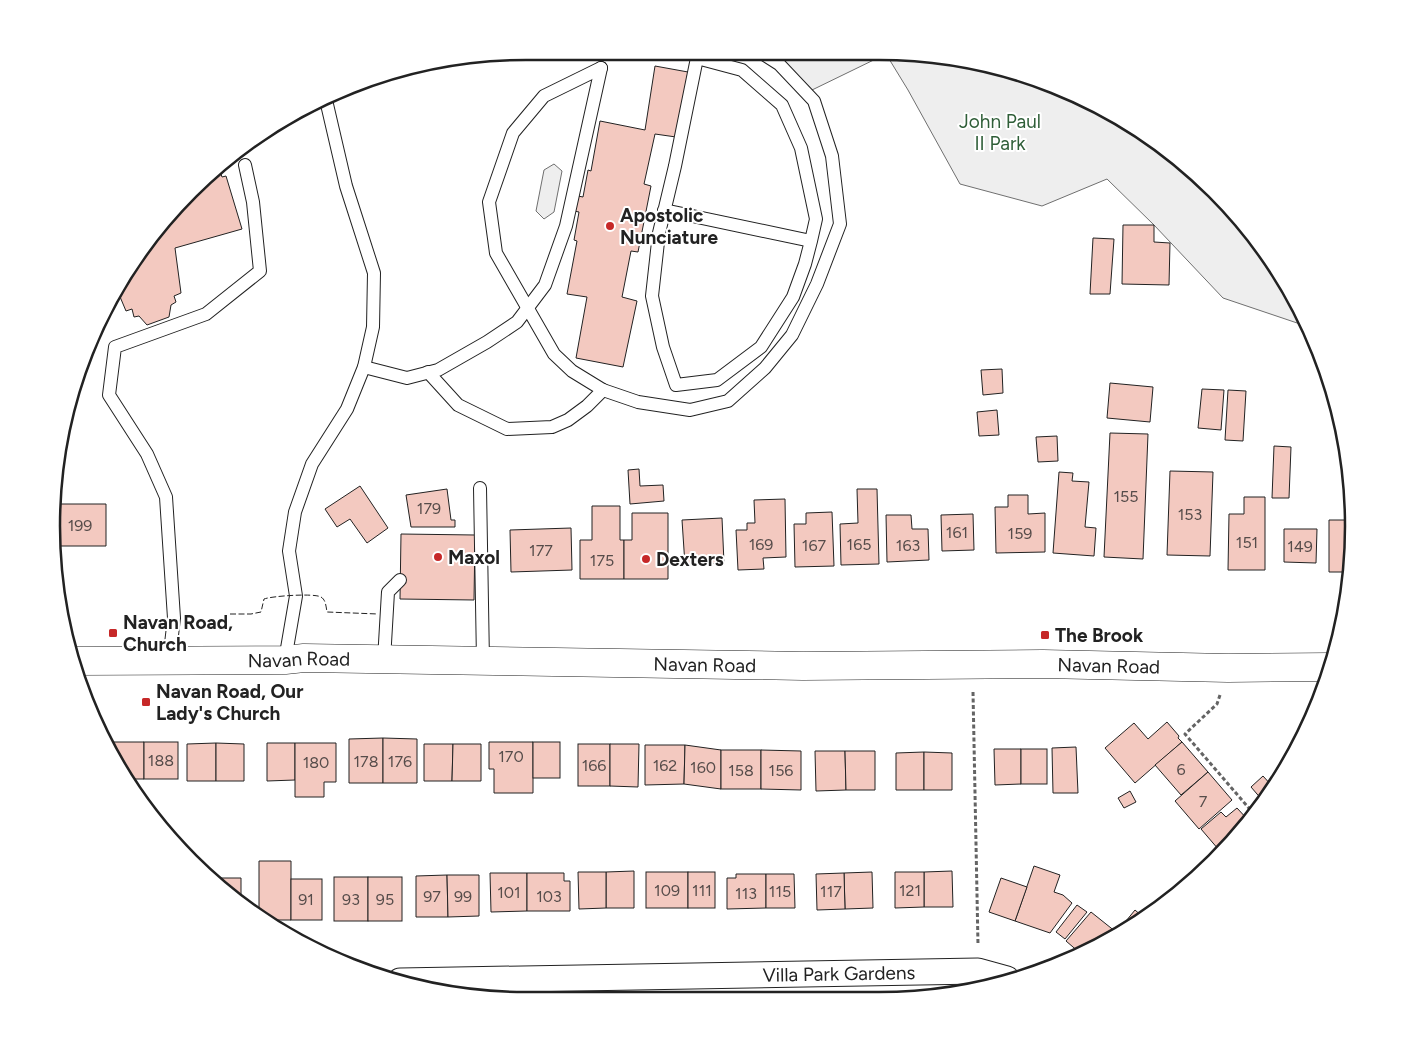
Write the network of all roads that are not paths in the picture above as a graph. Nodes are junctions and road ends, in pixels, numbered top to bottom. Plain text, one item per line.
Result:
1 (697, 60) edge
2 (713, 60) edge
3 (773, 60) edge
4 (327, 105) edge
5 (245, 165) dead end
6 (664, 210) junction
7 (811, 241) junction
8 (527, 309) junction
9 (364, 367) junction
10 (428, 372) junction
11 (603, 390) junction
12 (480, 488) dead end
13 (400, 580) dead end
14 (286, 660) junction
15 (384, 660) junction
16 (169, 661) junction
17 (483, 661) junction
18 (81, 662) edge
19 (1323, 667) edge
20 (998, 976) edge
21 (425, 981) edge

1 - 6 lane
2 - 7 lane
3 - 11 lane
4 - 9 lane
5 - 16 lane
6 - 7 lane
6 - 7 lane
8 - 8 lane
8 - 10 lane
8 - 11 lane
9 - 10 lane
9 - 14 lane
10 - 11 lane
12 - 17 lane
13 - 15 lane
14 - 15 main road, Navan Road
14 - 16 main road, Navan Road
15 - 17 main road, Navan Road
16 - 18 main road, Navan Road
17 - 19 main road, Navan Road
20 - 21 street, Villa Park Gardens

